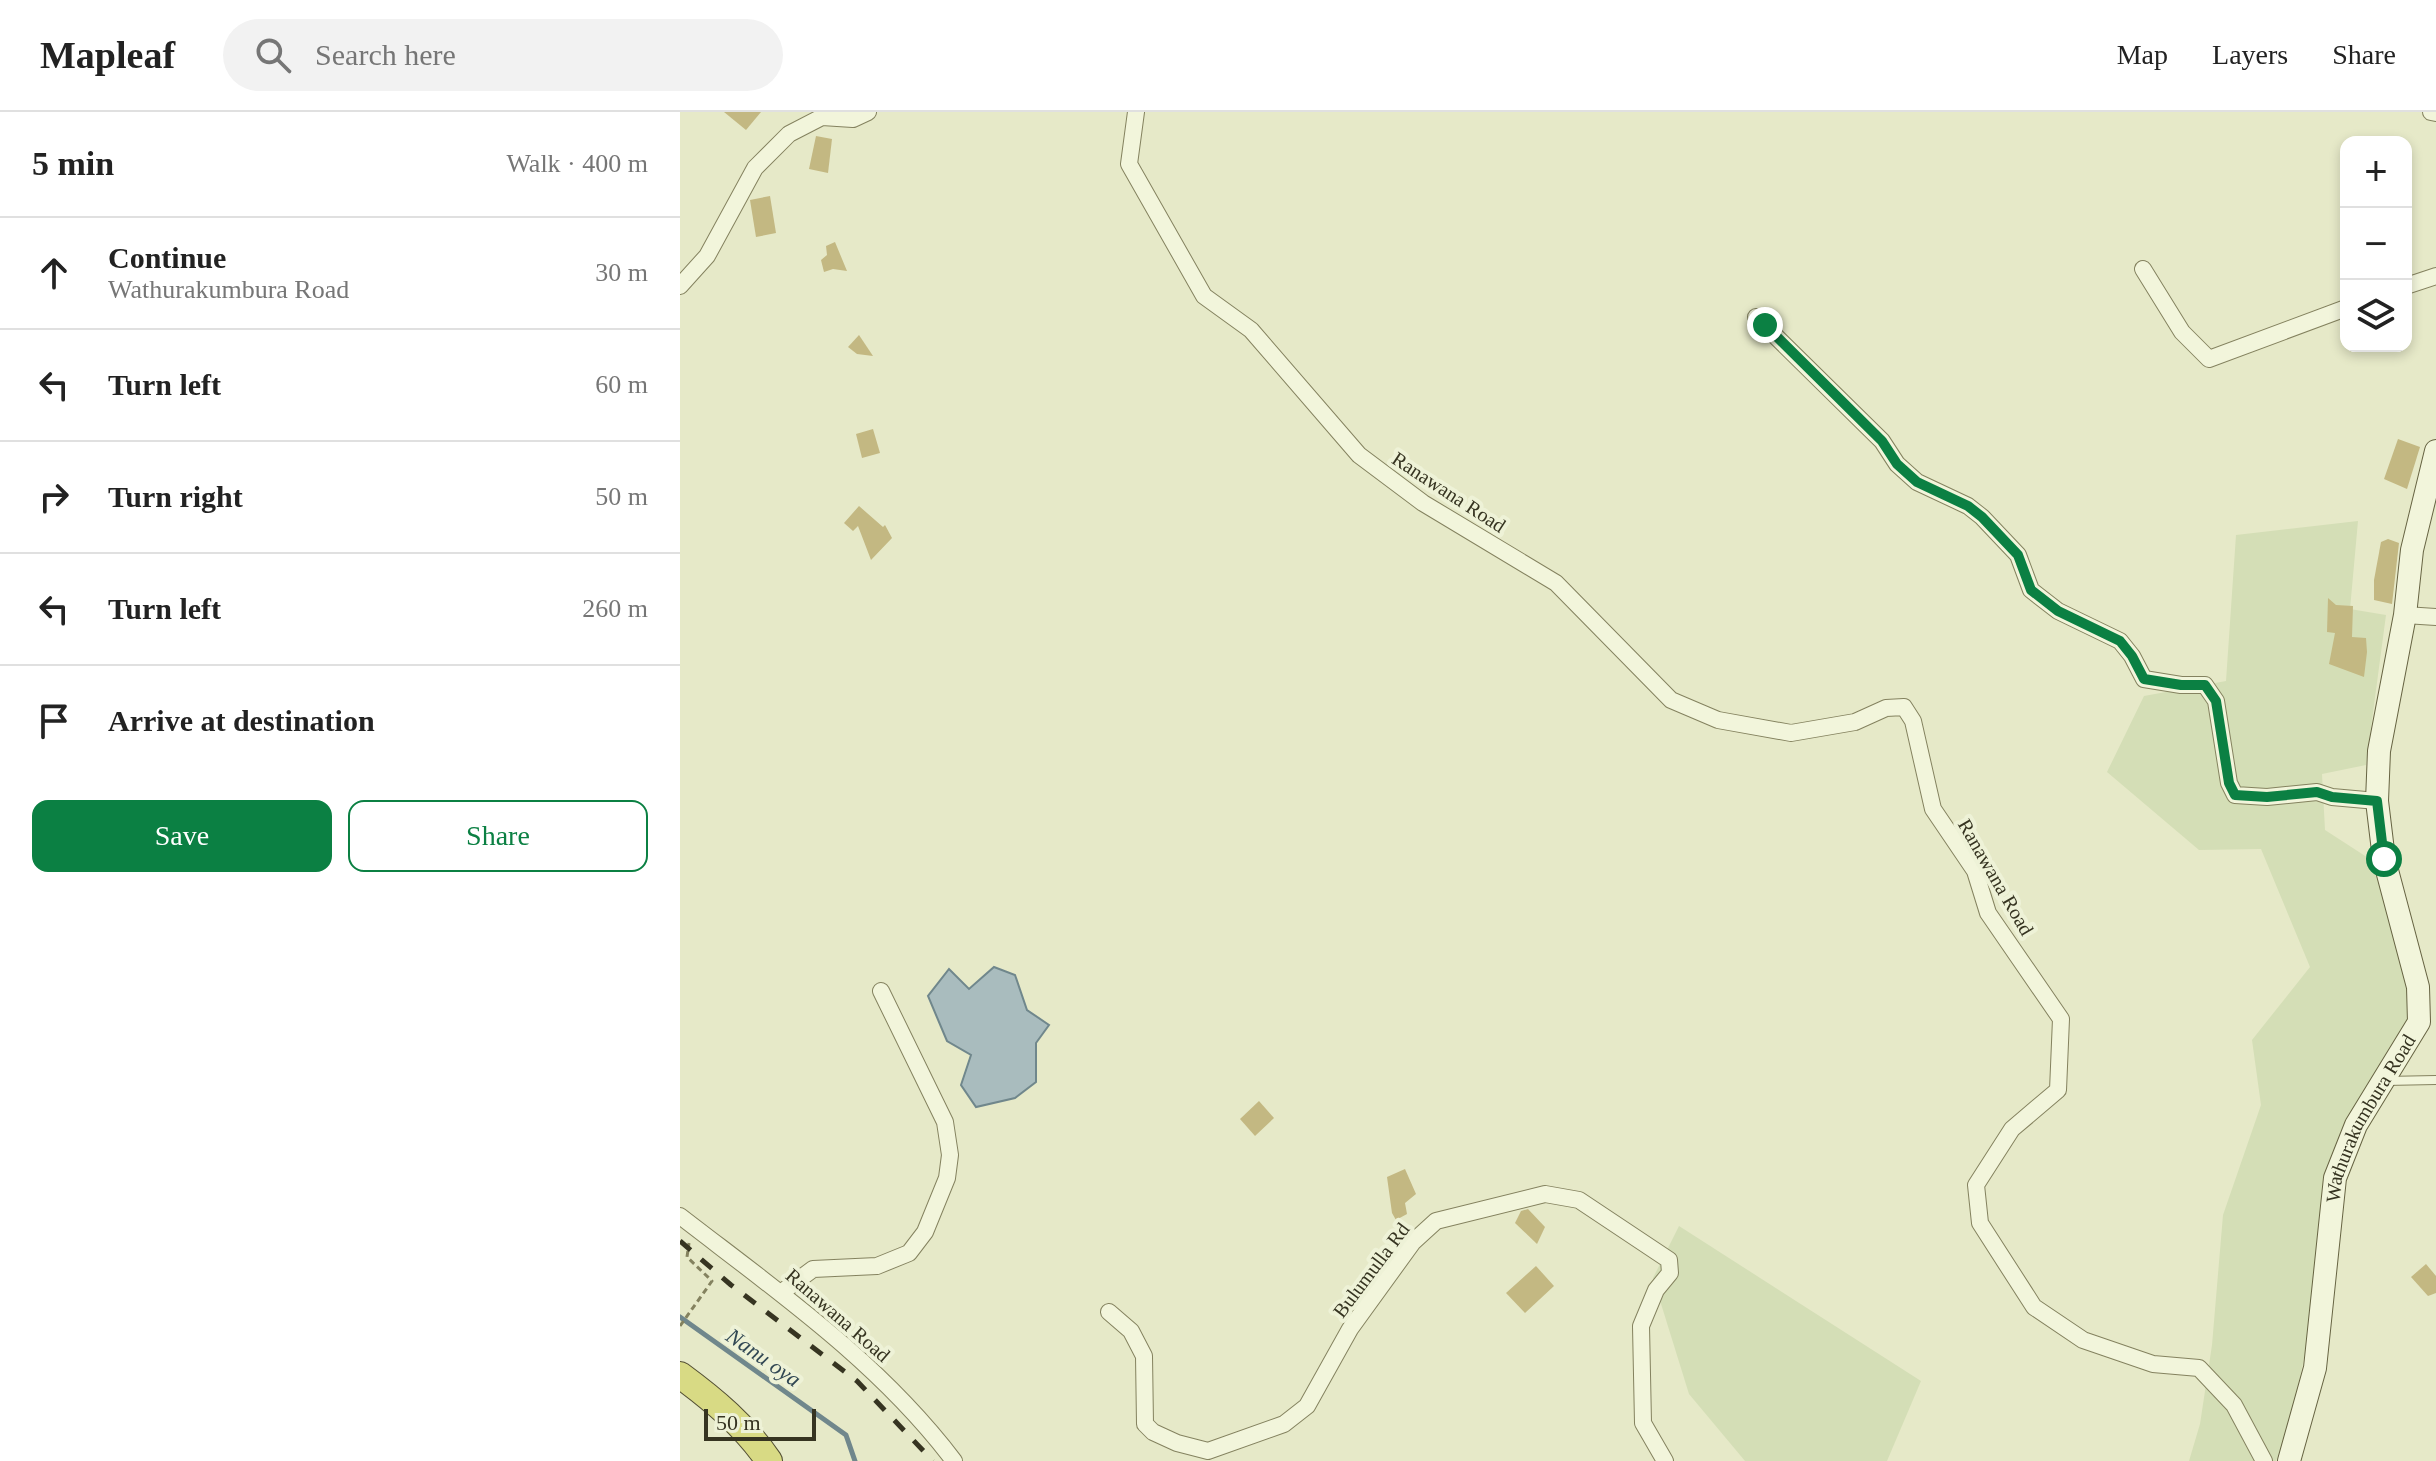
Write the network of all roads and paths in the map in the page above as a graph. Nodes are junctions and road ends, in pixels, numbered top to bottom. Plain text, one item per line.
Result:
1 (868, 112) edge
2 (1136, 112) edge
3 (2143, 269) dead end
4 (2436, 276) edge
5 (2412, 284) edge
6 (680, 286) edge
7 (2340, 310) edge
8 (1756, 317) dead end
9 (2436, 451) edge
10 (2405, 615) junction
11 (2436, 617) edge
12 (2377, 801) junction
13 (881, 991) dead end
14 (2436, 1080) edge
15 (2384, 1081) junction
16 (680, 1216) edge
17 (698, 1230) junction
18 (782, 1292) junction
19 (1109, 1312) dead end
20 (680, 1326) edge
21 (680, 1375) edge
22 (769, 1461) edge
23 (954, 1461) edge
24 (1665, 1461) edge
25 (2264, 1461) edge
26 (2289, 1461) edge

1 - 6 street
2 - 25 street, Ranawana Road
3 - 7 street
4 - 5 street
8 - 12 street
9 - 10 main road, Wathurakumbura Road
10 - 11 street
10 - 12 main road, Wathurakumbura Road
12 - 15 main road, Wathurakumbura Road
13 - 18 street
14 - 15 lane
15 - 26 main road, Wathurakumbura Road
16 - 17 street, Ranawana Road
17 - 18 street, Ranawana Road
17 - 20 path
18 - 23 street, Ranawana Road
19 - 24 street, Bulumulla Rd
21 - 22 highway

